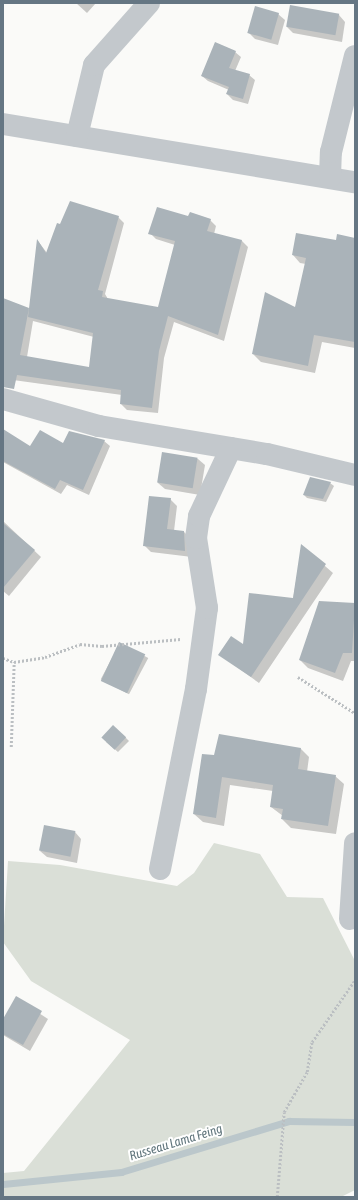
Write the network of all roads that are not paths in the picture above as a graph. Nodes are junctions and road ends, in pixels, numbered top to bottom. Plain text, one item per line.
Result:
1 (149, 3) edge
2 (355, 56) edge
3 (3, 124) edge
4 (77, 136) junction
5 (330, 178) junction
6 (355, 182) edge
7 (3, 399) edge
8 (231, 448) junction
9 (355, 475) edge
10 (355, 843) edge
11 (160, 869) dead end
12 (350, 919) dead end

1 - 4 street
2 - 5 street
3 - 4 street
4 - 5 street
5 - 6 street
7 - 8 street
8 - 9 street
8 - 11 street
10 - 12 street

